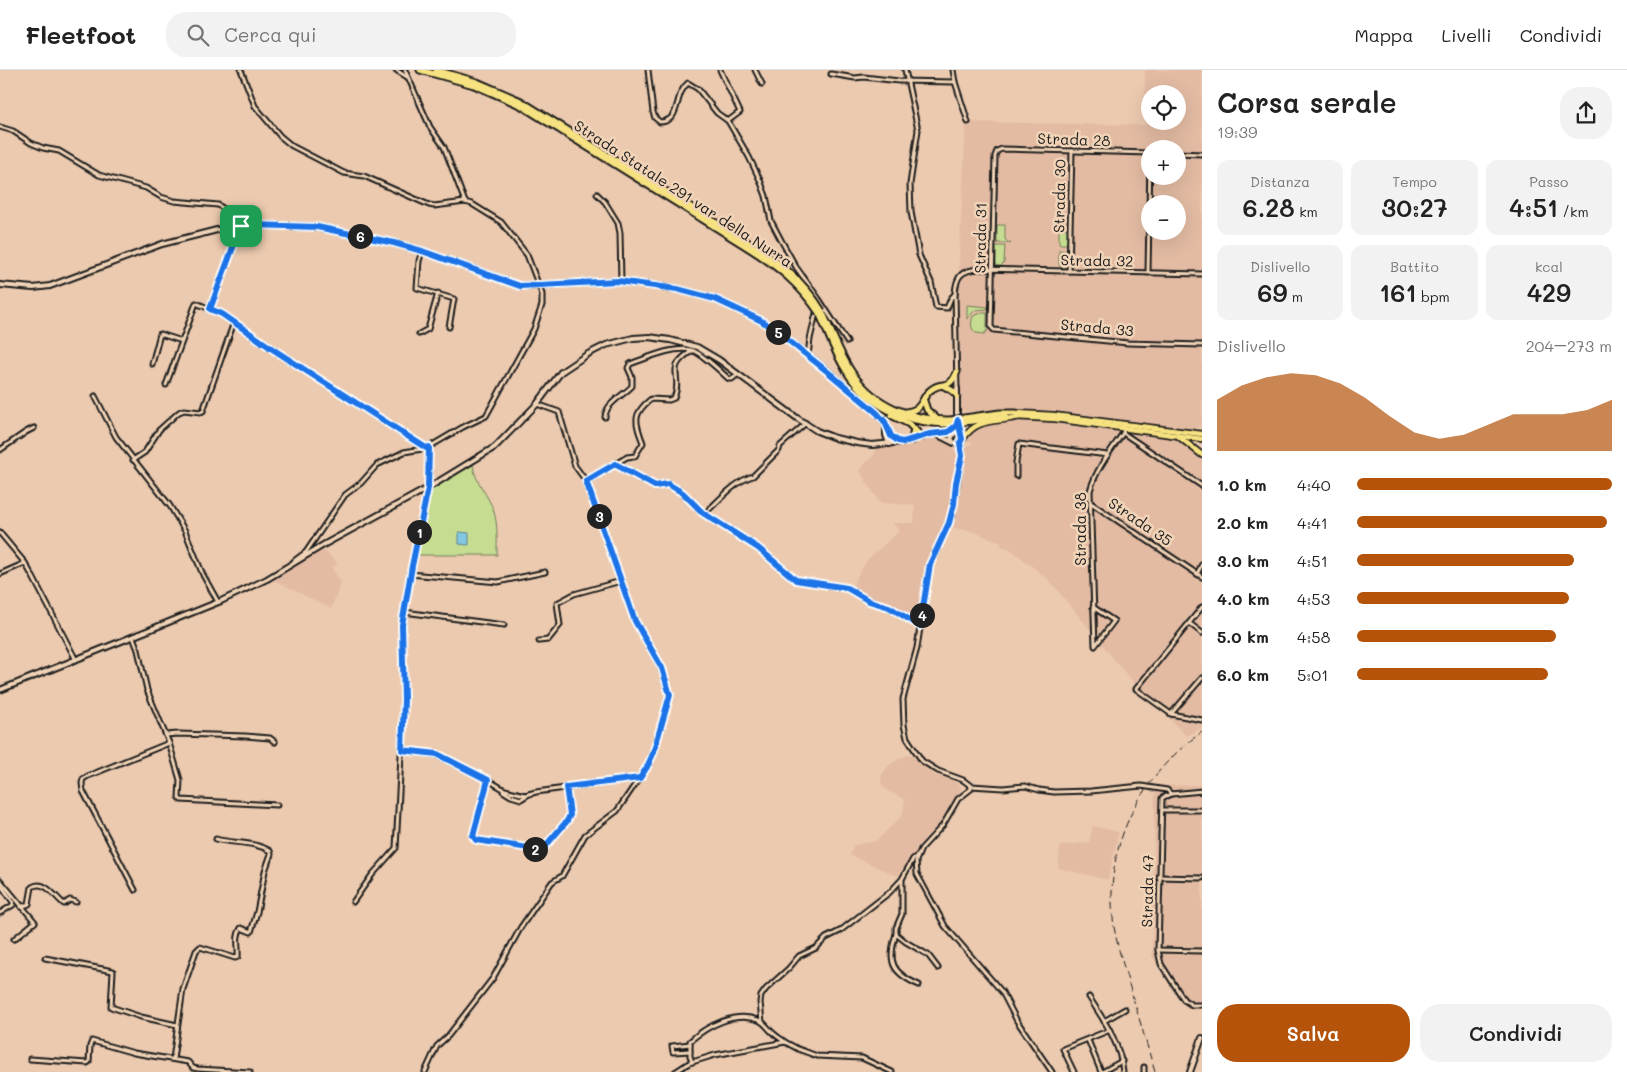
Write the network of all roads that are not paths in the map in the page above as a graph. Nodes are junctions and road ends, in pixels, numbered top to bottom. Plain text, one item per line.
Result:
1 (241, 70) edge
2 (396, 70) edge
3 (405, 70) edge
4 (420, 70) edge
5 (436, 70) edge
6 (648, 70) edge
7 (720, 70) edge
8 (755, 70) edge
9 (905, 70) edge
10 (953, 70) edge
11 (830, 74) dead end
12 (407, 76) junction
13 (906, 80) junction
14 (955, 82) junction
15 (762, 84) dead end
16 (521, 103) junction
17 (728, 121) junction
18 (968, 122) dead end
19 (0, 127) edge
20 (998, 151) joint
21 (1072, 151) junction
22 (1186, 153) edge
23 (1141, 154) edge
24 (1202, 154) edge
25 (1149, 185) edge
26 (597, 194) dead end
27 (465, 202) junction
28 (242, 226) junction
29 (422, 251) junction
30 (992, 269) junction
31 (1069, 271) junction
32 (1148, 273) junction
33 (1202, 274) edge
34 (621, 281) junction
35 (0, 285) edge
36 (539, 285) junction
37 (438, 293) junction
38 (955, 294) junction
39 (819, 299) junction
40 (210, 309) junction
41 (820, 312) junction
42 (234, 322) junction
43 (449, 327) dead end
44 (991, 327) joint
45 (419, 334) dead end
46 (182, 341) junction
47 (847, 342) dead end
48 (1202, 345) edge
49 (693, 350) junction
50 (808, 355) junction
51 (152, 364) dead end
52 (957, 372) junction
53 (738, 374) junction
54 (166, 385) dead end
55 (944, 385) junction
56 (957, 389) junction
57 (96, 396) dead end
58 (957, 396) junction
59 (924, 400) junction
60 (537, 404) junction
61 (883, 408) junction
62 (903, 412) junction
63 (1018, 416) junction
64 (605, 417) dead end
65 (939, 420) junction
66 (954, 422) junction
67 (806, 423) junction
68 (34, 428) dead end
69 (914, 428) junction
70 (1202, 430) edge
71 (1123, 431) junction
72 (943, 432) junction
73 (1189, 433) junction
74 (887, 434) junction
75 (936, 434) junction
76 (954, 434) junction
77 (1202, 434) edge
78 (1177, 435) junction
79 (922, 437) junction
80 (1202, 438) edge
81 (961, 439) junction
82 (912, 440) junction
83 (903, 442) junction
84 (952, 442) junction
85 (889, 444) junction
86 (872, 445) junction
87 (427, 447) junction
88 (0, 450) edge
89 (1108, 454) junction
90 (1202, 455) edge
91 (133, 460) junction
92 (615, 464) junction
93 (1016, 476) dead end
94 (586, 481) junction
95 (1202, 486) edge
96 (428, 488) junction
97 (1091, 502) junction
98 (704, 514) junction
99 (0, 533) edge
100 (25, 563) junction
101 (1202, 564) edge
102 (283, 570) junction
103 (545, 572) dead end
104 (0, 574) edge
105 (410, 574) junction
106 (1198, 574) junction
107 (1202, 577) edge
108 (621, 581) junction
109 (218, 602) junction
110 (1093, 607) junction
111 (1202, 607) edge
112 (404, 612) junction
113 (1189, 623) junction
114 (504, 625) dead end
115 (920, 626) junction
116 (1202, 633) edge
117 (133, 636) junction
118 (539, 641) dead end
119 (76, 660) junction
120 (1202, 678) edge
121 (0, 690) edge
122 (1171, 714) junction
123 (1202, 720) edge
124 (166, 735) junction
125 (275, 742) dead end
126 (170, 743) junction
127 (402, 751) junction
128 (640, 778) junction
129 (488, 781) junction
130 (971, 786) junction
131 (566, 787) junction
132 (1202, 791) edge
133 (1171, 794) junction
134 (276, 805) dead end
135 (1164, 810) dead end
136 (1202, 810) edge
137 (216, 839) dead end
138 (918, 856) junction
139 (1159, 877) junction
140 (1202, 878) edge
141 (902, 879) junction
142 (0, 880) edge
143 (0, 884) edge
144 (135, 890) dead end
145 (76, 902) dead end
146 (353, 902) dead end
147 (21, 907) junction
148 (0, 913) edge
149 (896, 934) junction
150 (14, 939) dead end
151 (1158, 950) junction
152 (1202, 951) edge
153 (45, 958) dead end
154 (938, 968) dead end
155 (919, 985) dead end
156 (1090, 996) dead end
157 (1202, 1006) edge
158 (1126, 1009) dead end
159 (1104, 1021) junction
160 (762, 1022) junction
161 (178, 1026) junction
162 (1110, 1030) junction
163 (1202, 1038) edge
164 (1088, 1040) junction
165 (785, 1042) junction
166 (690, 1044) junction
167 (690, 1051) junction
168 (30, 1059) dead end
169 (174, 1059) junction
170 (1122, 1061) junction
171 (692, 1062) junction
172 (1144, 1067) dead end
173 (250, 1072) edge
174 (424, 1072) edge
175 (674, 1072) edge
176 (892, 1072) edge
177 (1052, 1072) edge
178 (1074, 1072) edge
179 (1101, 1072) edge
180 (1122, 1072) edge
181 (1144, 1072) edge
182 (1189, 1072) edge

1 - 27 street
2 - 12 street
3 - 12 street
4 - 16 highway, Strada Statale 291 var della Nurra
5 - 16 highway, Strada Statale 291 var della Nurra
6 - 17 street
7 - 17 street
8 - 15 street
9 - 13 street
10 - 14 street
11 - 13 street
12 - 27 street
13 - 14 street
13 - 38 street
14 - 18 street
16 - 41 highway, Strada Statale 291 var della Nurra, bridge
17 - 39 street
19 - 28 street
20 - 21 street, Strada 28
20 - 30 street, Strada 31
21 - 23 street, Strada 28
21 - 31 street, Strada 30
22 - 24 street
25 - 32 street
26 - 34 street
27 - 36 street
28 - 29 street
28 - 35 street
28 - 40 street
29 - 36 street
29 - 37 street
30 - 31 street, Strada 32
30 - 38 street, Strada 32
30 - 44 street, Strada 31
31 - 32 street, Strada 32
32 - 33 street, Strada 32
34 - 36 street
34 - 50 street
36 - 87 street
37 - 43 street
37 - 45 street
38 - 52 street
39 - 47 street
39 - 50 street
40 - 42 street
40 - 46 street
41 - 61 highway, Strada Statale 291 var della Nurra
41 - 62 highway, Strada Statale 291 var della Nurra
42 - 87 street
42 - 91 street
44 - 48 street, Strada 33
46 - 51 street
46 - 54 street
49 - 53 street
49 - 64 street
49 - 92 street
50 - 74 street
52 - 55 highway
52 - 56 street
53 - 60 street
53 - 67 street
55 - 56 highway
55 - 58 highway
55 - 59 highway
56 - 58 street
57 - 91 street
58 - 66 street
59 - 62 highway
59 - 65 highway
60 - 94 street
60 - 96 street
61 - 66 highway, Strada Statale 291 var della Nurra
61 - 69 highway
62 - 65 highway, Strada Statale 291 var della Nurra
63 - 66 highway, Strada Statale 291 var della Nurra, bridge
63 - 71 main road, Strada Statale 291 var della Nurra
63 - 73 main road, Strada Statale 291 var della Nurra
63 - 81 main road
65 - 66 highway, Strada Statale 291 var della Nurra
66 - 72 street
66 - 76 street
66 - 81 street
67 - 86 street
67 - 98 street
68 - 88 street
69 - 79 highway
69 - 82 highway
70 - 73 main road
71 - 78 main road, Strada Statale 291 var della Nurra
71 - 89 street, Strada 38
71 - 95 street
72 - 75 street
72 - 76 street
73 - 77 main road, Strada Statale 291 var della Nurra
74 - 83 street
74 - 85 street
74 - 86 street
75 - 79 street
75 - 84 street
76 - 81 street
76 - 84 street
78 - 80 main road, Strada Statale 291 var della Nurra
78 - 90 main road
79 - 82 street
81 - 84 street
81 - 115 street
82 - 83 street
83 - 85 street
85 - 86 street
87 - 96 street
87 - 102 street
89 - 93 street
89 - 97 street, Strada 38
91 - 109 street
92 - 94 street
92 - 98 street
94 - 108 street
96 - 102 street
96 - 105 street
97 - 106 street, Strada 35
97 - 110 street, Strada 38
98 - 115 street
99 - 100 street
100 - 104 street
100 - 119 street
101 - 106 street
102 - 109 street
103 - 105 street
105 - 112 street
106 - 107 street, Strada 35
108 - 118 street
108 - 128 street
109 - 117 street
110 - 110 street, Strada 38
111 - 113 street
112 - 114 street
112 - 127 street
113 - 116 street
113 - 122 street
115 - 130 street
117 - 119 street
117 - 124 street
119 - 121 street
120 - 122 street
122 - 123 street
124 - 125 street
124 - 126 street
126 - 134 street
126 - 144 street
127 - 129 street
127 - 146 street
128 - 131 street
128 - 174 street
129 - 131 street
129 - 131 street
130 - 133 street
130 - 138 street
132 - 133 street
133 - 139 street, Strada 47
135 - 136 street
137 - 161 street
138 - 141 street
138 - 177 street
139 - 140 street
139 - 151 street, Strada 47
141 - 149 street
141 - 160 street
142 - 147 street
143 - 148 street
145 - 147 street
147 - 150 street
149 - 154 street
149 - 155 street
151 - 152 street
151 - 157 street, Strada 47
153 - 161 street
156 - 159 street
158 - 159 street
159 - 162 street
160 - 165 street
160 - 166 street
161 - 169 street
162 - 164 street
162 - 170 street
163 - 182 street
164 - 178 street
164 - 179 street
165 - 171 street
165 - 176 street
166 - 167 street
166 - 167 street
167 - 171 street
168 - 169 street
169 - 173 street
170 - 179 street
170 - 180 street
171 - 175 street
172 - 181 street

